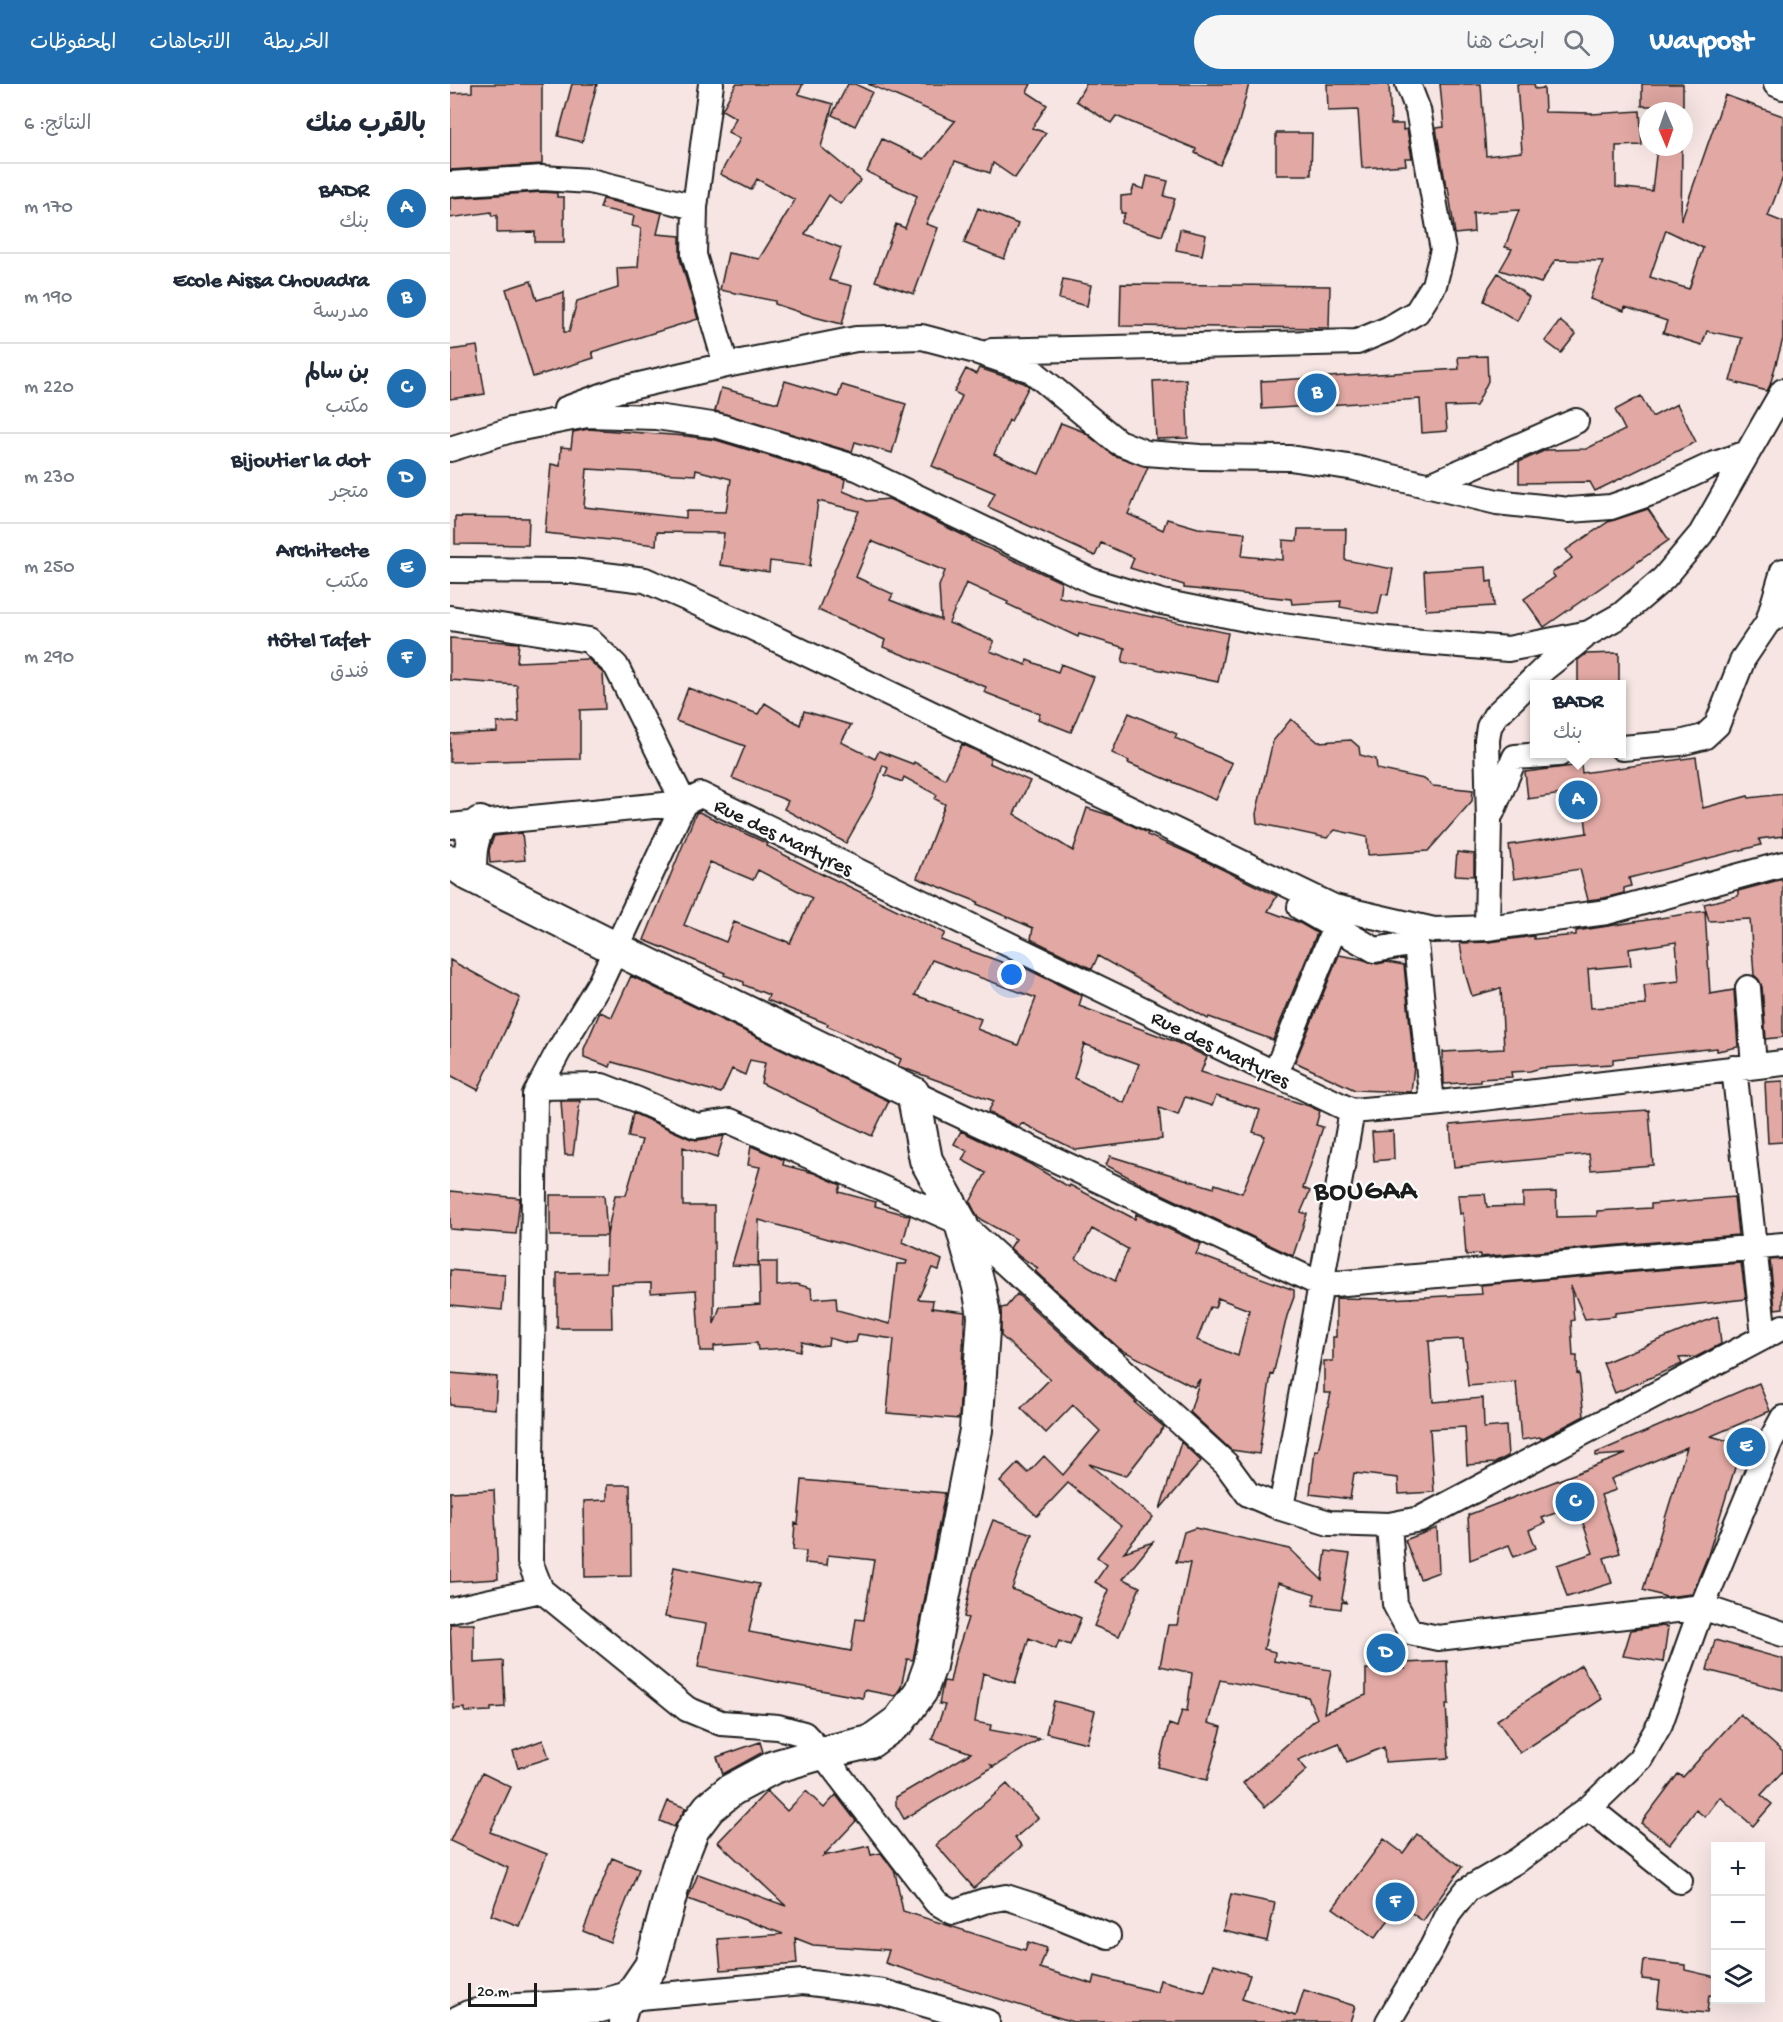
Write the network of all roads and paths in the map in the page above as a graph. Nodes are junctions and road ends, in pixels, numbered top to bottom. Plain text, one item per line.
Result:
1 (711, 84) edge
2 (1408, 84) edge
3 (1776, 84) edge
4 (1783, 87) edge
5 (450, 184) edge
6 (695, 207) junction
7 (975, 351) junction
8 (726, 365) junction
9 (1783, 391) edge
10 (1576, 421) dead end
11 (511, 430) junction
12 (450, 449) edge
13 (1747, 453) junction
14 (1428, 486) junction
15 (450, 570) edge
16 (1783, 571) edge
17 (1776, 617) edge
18 (450, 618) edge
19 (1589, 633) junction
20 (1532, 680) edge
21 (1530, 682) edge
22 (1626, 748) edge
23 (1530, 756) edge
24 (692, 799) junction
25 (1489, 820) junction
26 (480, 823) junction
27 (450, 826) edge
28 (1783, 864) edge
29 (460, 868) edge
30 (1266, 874) junction
31 (1335, 927) junction
32 (1487, 928) junction
33 (1425, 937) junction
34 (617, 949) junction
35 (1748, 988) dead end
36 (1783, 1063) edge
37 (1744, 1067) junction
38 (1275, 1074) junction
39 (539, 1087) junction
40 (913, 1093) junction
41 (1432, 1104) junction
42 (1352, 1111) junction
43 (961, 1223) junction
44 (1783, 1245) edge
45 (1754, 1247) junction
46 (1322, 1285) junction
47 (1773, 1331) edge
48 (1783, 1418) edge
49 (1281, 1508) junction
50 (1389, 1525) junction
51 (541, 1590) junction
52 (1702, 1607) junction
53 (450, 1610) edge
54 (1783, 1634) edge
55 (822, 1753) junction
56 (1588, 1808) junction
57 (1680, 1881) dead end
58 (1108, 1936) dead end
59 (626, 2014) edge
60 (459, 2022) edge
61 (987, 2022) edge
62 (1388, 2022) edge

1 - 6 street
2 - 7 street
3 - 4 street
5 - 6 street
6 - 8 street
7 - 8 street
7 - 14 street
8 - 11 street
9 - 13 street
10 - 14 street
11 - 12 street
11 - 19 street
13 - 14 street
13 - 19 street
15 - 30 street
16 - 17 street
17 - 22 street
18 - 24 street
19 - 20 street
21 - 25 street
23 - 25 street
24 - 26 street
24 - 34 street
24 - 38 street, Rue des Martyres
25 - 32 street
26 - 27 street
26 - 29 main road
28 - 32 street
29 - 34 main road
30 - 31 street
30 - 33 street
31 - 33 street
31 - 38 street
32 - 33 street
33 - 41 street
34 - 39 street
34 - 40 main road
35 - 37 street
36 - 37 street
37 - 41 street
37 - 45 street
38 - 42 street, Rue des Martyres
39 - 43 street
39 - 51 street
40 - 43 main road
40 - 46 street
41 - 42 street
42 - 46 street
43 - 49 street
43 - 55 main road
44 - 45 street
45 - 46 street
45 - 47 street
46 - 49 street
47 - 50 street
48 - 52 street
49 - 50 street
50 - 52 street
51 - 53 street
51 - 55 street
52 - 54 street
52 - 56 street
55 - 58 street
55 - 59 main road
56 - 57 street
56 - 62 street
59 - 60 main road
59 - 61 street

